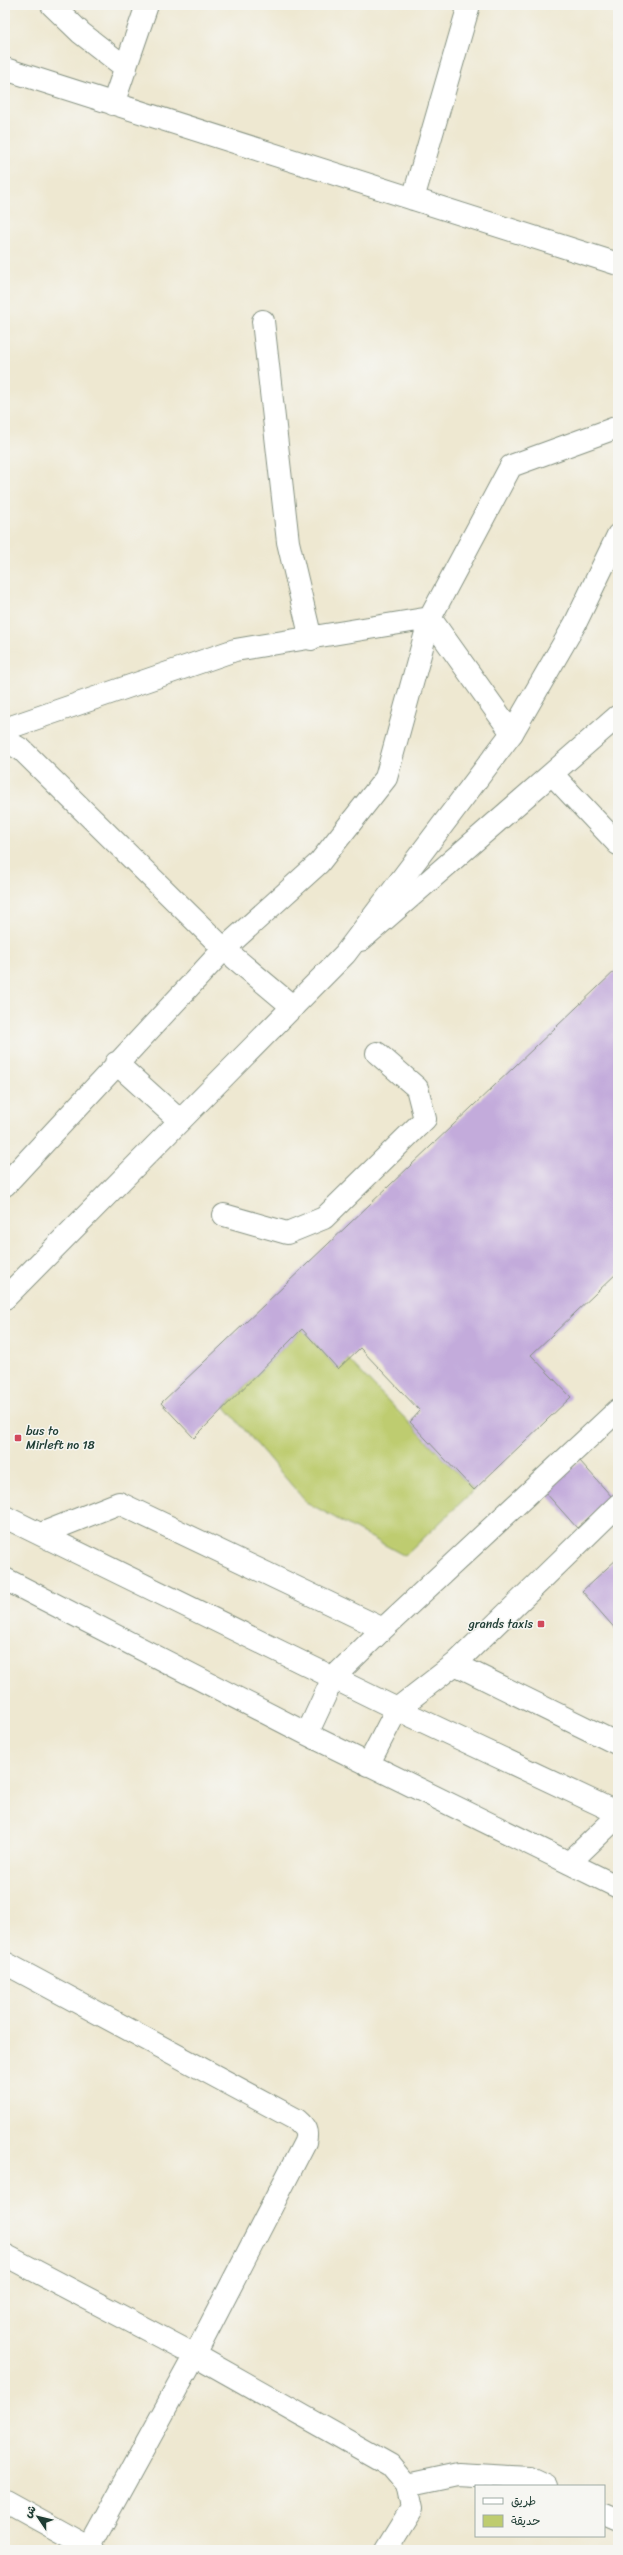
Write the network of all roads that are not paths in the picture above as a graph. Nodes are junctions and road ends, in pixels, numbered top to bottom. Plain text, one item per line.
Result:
1 (52, 5) edge
2 (147, 5) edge
3 (469, 5) edge
4 (126, 68) junction
5 (5, 69) edge
6 (113, 104) junction
7 (413, 199) junction
8 (618, 264) edge
9 (263, 321) dead end
10 (618, 427) edge
11 (618, 535) edge
12 (430, 618) junction
13 (311, 639) junction
14 (618, 716) edge
15 (5, 729) edge
16 (512, 733) junction
17 (5, 740) edge
18 (552, 774) junction
19 (618, 844) edge
20 (224, 949) junction
21 (345, 954) junction
22 (293, 1007) junction
23 (377, 1053) dead end
24 (116, 1064) junction
25 (179, 1120) junction
26 (5, 1185) edge
27 (224, 1215) dead end
28 (8, 1298) edge
29 (618, 1410) edge
30 (618, 1505) edge
31 (5, 1516) edge
32 (41, 1534) junction
33 (5, 1579) edge
34 (383, 1630) junction
35 (454, 1664) junction
36 (334, 1678) junction
37 (397, 1709) junction
38 (307, 1734) junction
39 (618, 1744) edge
40 (368, 1765) junction
41 (618, 1815) edge
42 (569, 1863) junction
43 (618, 1888) edge
44 (5, 1963) edge
45 (5, 2255) edge
46 (195, 2355) junction
47 (407, 2485) junction
48 (544, 2485) edge
49 (5, 2501) edge
50 (605, 2514) edge
51 (618, 2520) edge
52 (90, 2549) edge
53 (386, 2550) edge

1 - 4 street
2 - 4 street
3 - 7 street
4 - 6 street
5 - 6 street
6 - 7 street
7 - 8 street
9 - 13 street
10 - 12 street
11 - 16 street
12 - 13 street
12 - 16 street
12 - 20 street
13 - 15 street
14 - 18 street
16 - 21 street
17 - 20 street
18 - 19 street
18 - 21 street
20 - 22 street
20 - 24 street
21 - 22 street
22 - 25 street
23 - 27 street
24 - 25 street
24 - 26 street
25 - 28 street
29 - 34 street
30 - 35 street
31 - 32 street
32 - 34 street
32 - 36 street
33 - 38 street
34 - 36 street
35 - 37 street
35 - 39 street
36 - 37 street
36 - 38 street
37 - 40 street
37 - 41 street
38 - 40 street
40 - 42 street
41 - 42 street
42 - 43 street
44 - 46 street
45 - 46 street
46 - 47 street
46 - 52 street
47 - 48 street
47 - 53 street
49 - 52 street
50 - 51 street

